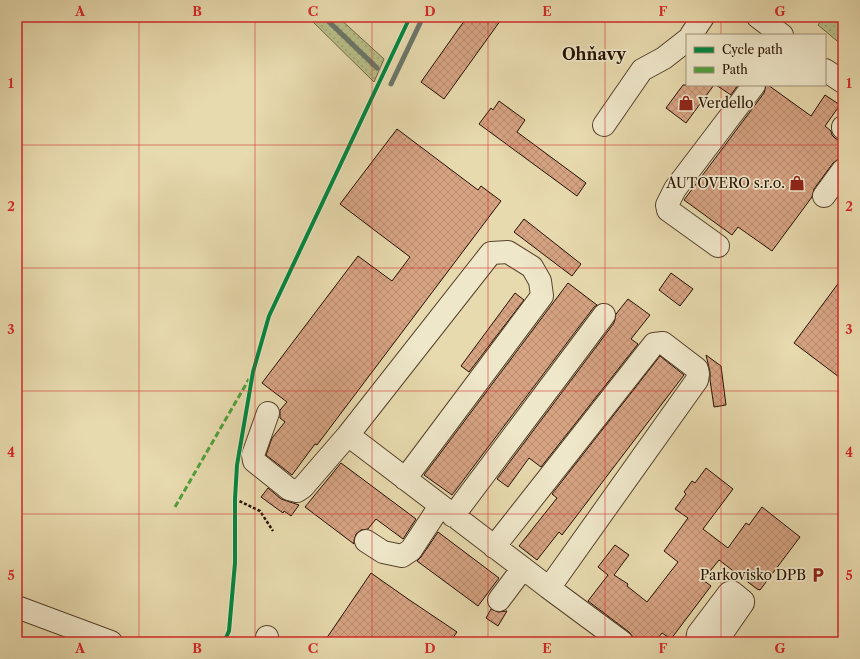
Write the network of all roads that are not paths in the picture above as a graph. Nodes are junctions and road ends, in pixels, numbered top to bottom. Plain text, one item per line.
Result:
1 (703, 17) edge
2 (758, 17) edge
3 (692, 34) edge
4 (781, 34) edge
5 (686, 41) edge
6 (826, 71) edge
7 (843, 82) edge
8 (753, 86) edge
9 (604, 125) dead end
10 (843, 170) edge
11 (824, 196) dead end
12 (718, 246) dead end
13 (604, 315) dead end
14 (268, 413) dead end
15 (348, 435) junction
16 (405, 479) junction
17 (447, 511) junction
18 (366, 541) dead end
19 (494, 547) junction
20 (523, 568) junction
21 (550, 588) junction
22 (499, 600) dead end
23 (17, 607) edge
24 (110, 642) edge
25 (622, 642) edge
26 (697, 642) edge
27 (716, 642) edge

1 - 3 lane
2 - 4 lane
5 - 9 lane
6 - 7 lane
8 - 12 lane
10 - 11 lane
13 - 17 lane
14 - 15 lane
15 - 16 lane
15 - 16 lane
16 - 17 lane
17 - 18 lane
17 - 19 lane
19 - 20 lane
19 - 21 lane
20 - 21 lane
20 - 22 lane
21 - 25 lane
23 - 24 lane
26 - 27 lane

